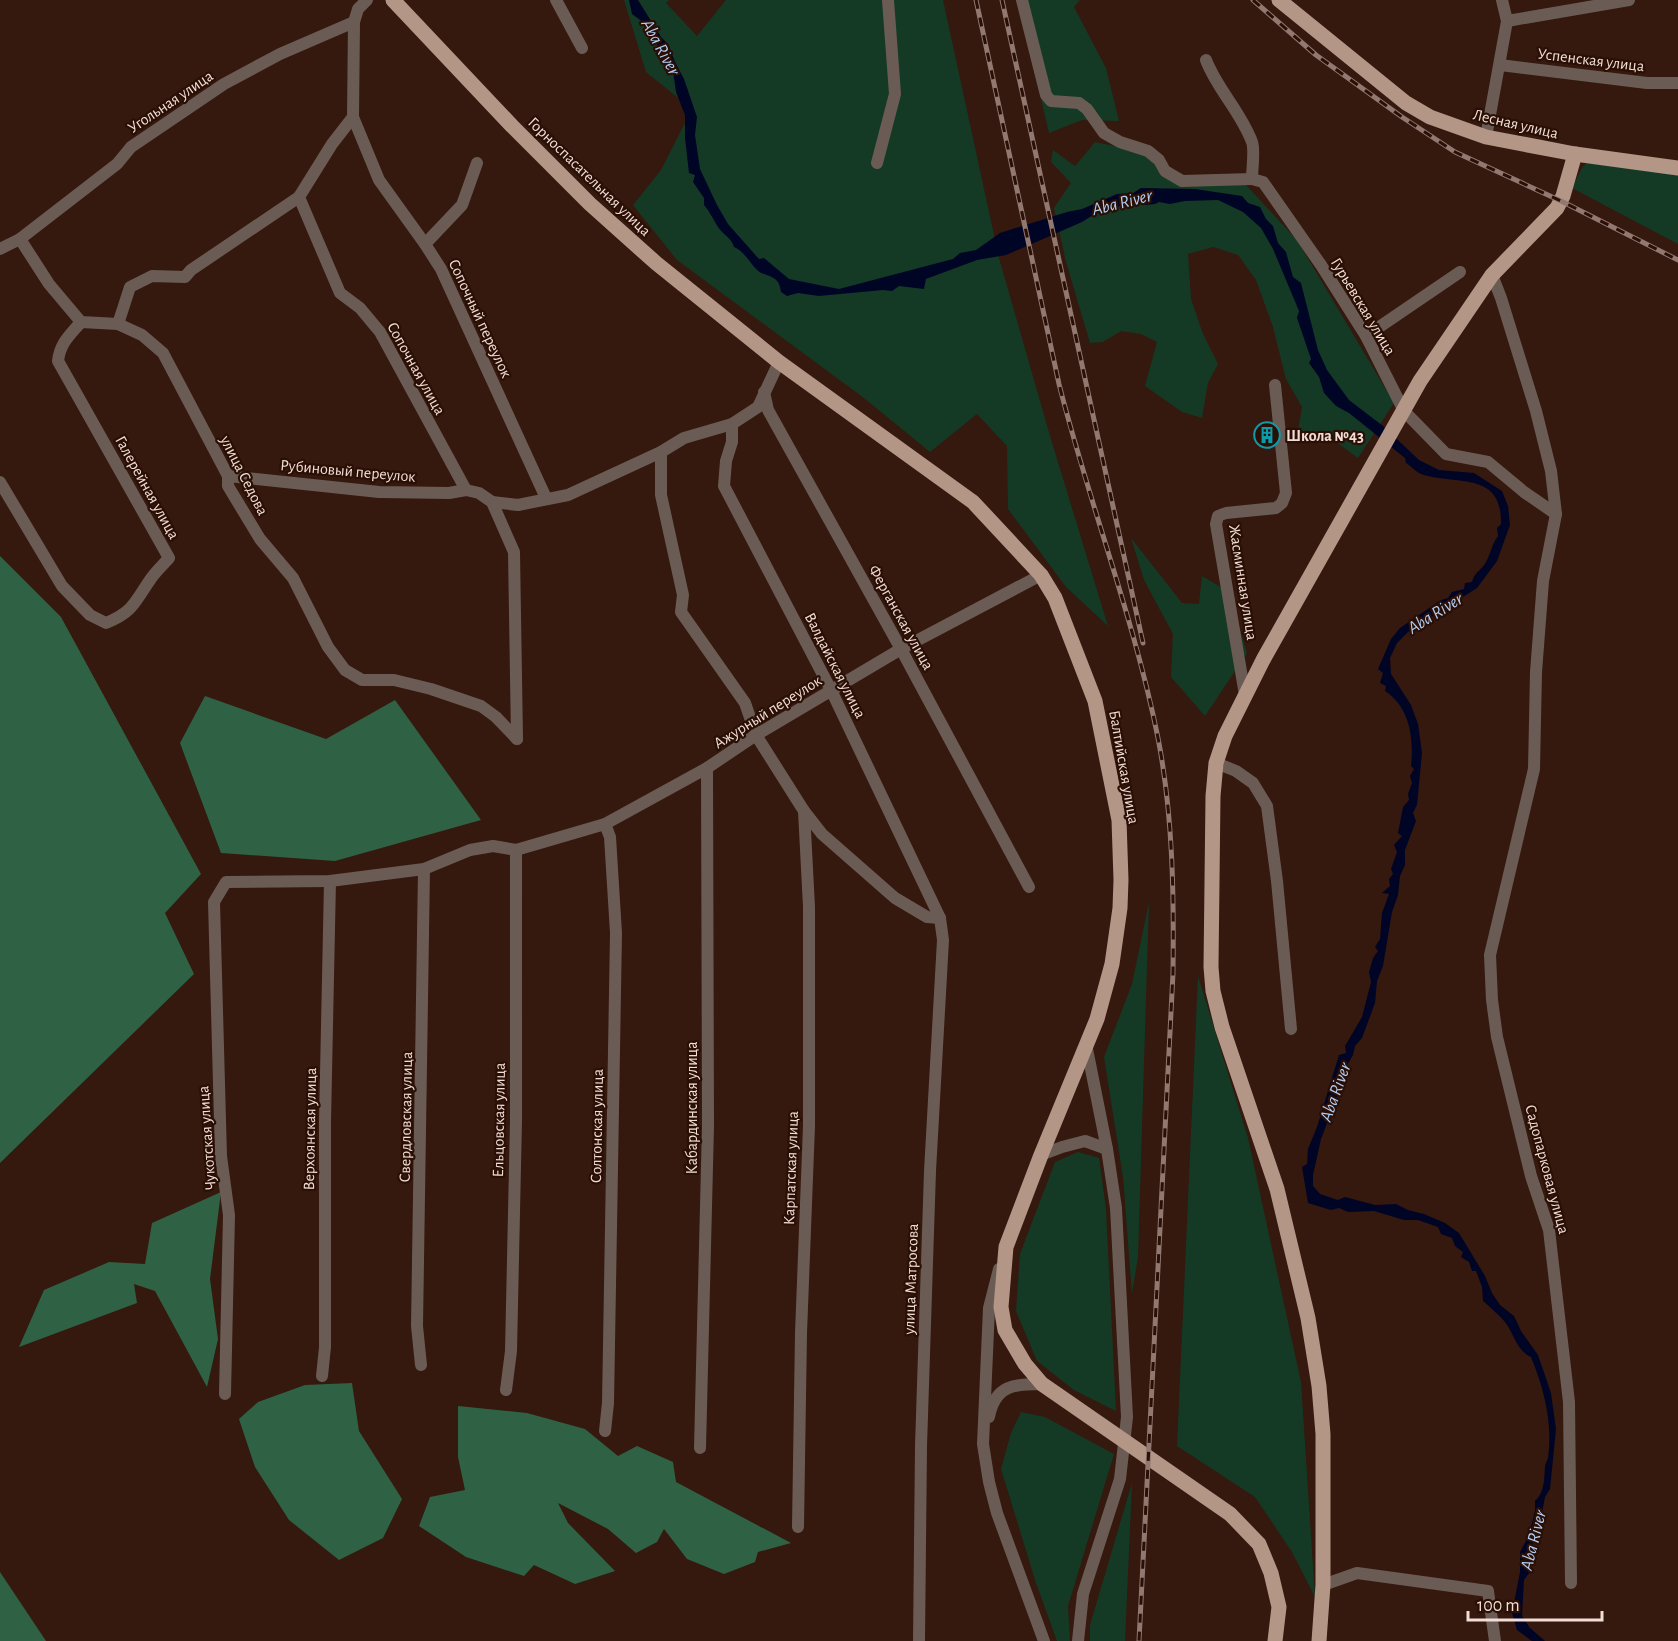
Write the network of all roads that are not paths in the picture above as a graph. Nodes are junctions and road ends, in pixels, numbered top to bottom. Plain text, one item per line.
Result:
1 (368, 0) edge
2 (393, 0) edge
3 (556, 0) edge
4 (888, 0) edge
5 (1022, 0) edge
6 (1279, 0) edge
7 (1502, 0) edge
8 (1629, 0) edge
9 (1507, 21) junction
10 (354, 22) junction
11 (582, 48) dead end
12 (1206, 60) dead end
13 (1500, 65) junction
14 (1678, 83) edge
15 (353, 117) junction
16 (1486, 137) junction
17 (1575, 154) junction
18 (477, 163) dead end
19 (877, 163) dead end
20 (1678, 168) edge
21 (1252, 179) junction
22 (299, 197) junction
23 (20, 238) junction
24 (425, 244) junction
25 (0, 249) edge
26 (1460, 272) dead end
27 (1492, 275) junction
28 (81, 322) junction
29 (118, 324) junction
30 (1366, 336) junction
31 (778, 362) junction
32 (1275, 385) dead end
33 (764, 392) junction
34 (1402, 415) junction
35 (732, 424) junction
36 (661, 452) junction
37 (228, 476) junction
38 (0, 482) edge
39 (466, 490) junction
40 (546, 498) junction
41 (492, 502) junction
42 (1556, 514) junction
43 (1041, 575) junction
44 (902, 649) junction
45 (831, 690) junction
46 (1245, 695) junction
47 (756, 735) junction
48 (1216, 763) junction
49 (707, 768) junction
50 (804, 811) junction
51 (605, 824) junction
52 (516, 850) junction
53 (424, 869) junction
54 (330, 881) junction
55 (1029, 887) dead end
56 (940, 918) junction
57 (1291, 1029) dead end
58 (1086, 1044) junction
59 (1107, 1149) junction
60 (1041, 1155) junction
61 (1006, 1247) junction
62 (421, 1365) dead end
63 (322, 1376) dead end
64 (1042, 1384) junction
65 (506, 1390) dead end
66 (225, 1394) dead end
67 (605, 1431) dead end
68 (983, 1444) junction
69 (700, 1448) dead end
70 (798, 1527) dead end
71 (1571, 1583) dead end
72 (1323, 1585) junction
73 (919, 1641) edge
74 (1044, 1641) edge
75 (1078, 1641) edge
76 (1275, 1641) edge
77 (1318, 1641) edge
78 (1495, 1641) edge

1 - 10 street
2 - 31 main road, Горноспасательная улица
3 - 11 street
4 - 19 street
5 - 21 street
6 - 16 main road, Лесная улица
7 - 9 street
8 - 9 street
9 - 13 street
10 - 15 street
10 - 23 street, Угольная улица
12 - 21 street
13 - 14 street, Успенская улица
13 - 16 street
15 - 22 street
15 - 24 street, Сопочный переулок
16 - 17 main road, Лесная улица
17 - 20 main road, Лесная улица
17 - 27 main road
18 - 24 street
21 - 30 street, Гурьевская улица
22 - 29 street
22 - 39 street, Сопочная улица
23 - 25 street, Угольная улица
23 - 28 street
24 - 40 street, Сопочный переулок
26 - 30 street
27 - 34 main road
27 - 42 street
28 - 29 street, улица Седова
28 - 38 street, Галерейная улица
29 - 37 street, улица Седова
30 - 34 street, Гурьевская улица
31 - 33 street
31 - 43 main road, Балтийская улица
32 - 46 street, Жасминная улица
33 - 35 street
33 - 44 street, Ферганская улица
34 - 42 street, Гурьевская улица
34 - 46 main road
35 - 36 street
35 - 45 street, Валдайская улица
36 - 40 street
36 - 47 street, Карпатская улица
37 - 39 street, Рубиновый переулок
37 - 41 street, улица Седова
39 - 41 street
40 - 41 street
42 - 71 street, Садопарковая улица
43 - 44 street, Ажурный переулок
43 - 58 main road, Балтийская улица
44 - 45 street, Ажурный переулок
44 - 55 street, Ферганская улица
45 - 47 street, Ажурный переулок
45 - 56 street, Валдайская улица
46 - 48 main road
47 - 49 street, Ажурный переулок
47 - 50 street, Карпатская улица
48 - 57 street
48 - 72 main road
49 - 51 street, Ажурный переулок
49 - 69 street, Кабардинская улица
50 - 56 street, Карпатская улица
50 - 70 street, Карпатская улица
51 - 52 street, Ажурный переулок
51 - 67 street, Солтонская улица
52 - 53 street
52 - 65 street, Ельцовская улица
53 - 54 street
53 - 62 street, Свердловская улица
54 - 63 street, Верхоянская улица
54 - 66 street, Чукотская улица
56 - 73 street, улица Матросова
58 - 59 street
58 - 60 main road, Балтийская улица
59 - 60 street
59 - 75 street
60 - 61 main road, Балтийская улица
61 - 64 main road, Балтийская улица
61 - 68 street
64 - 68 street
64 - 76 main road, Балтийская улица
68 - 74 street
72 - 77 main road
72 - 78 street

